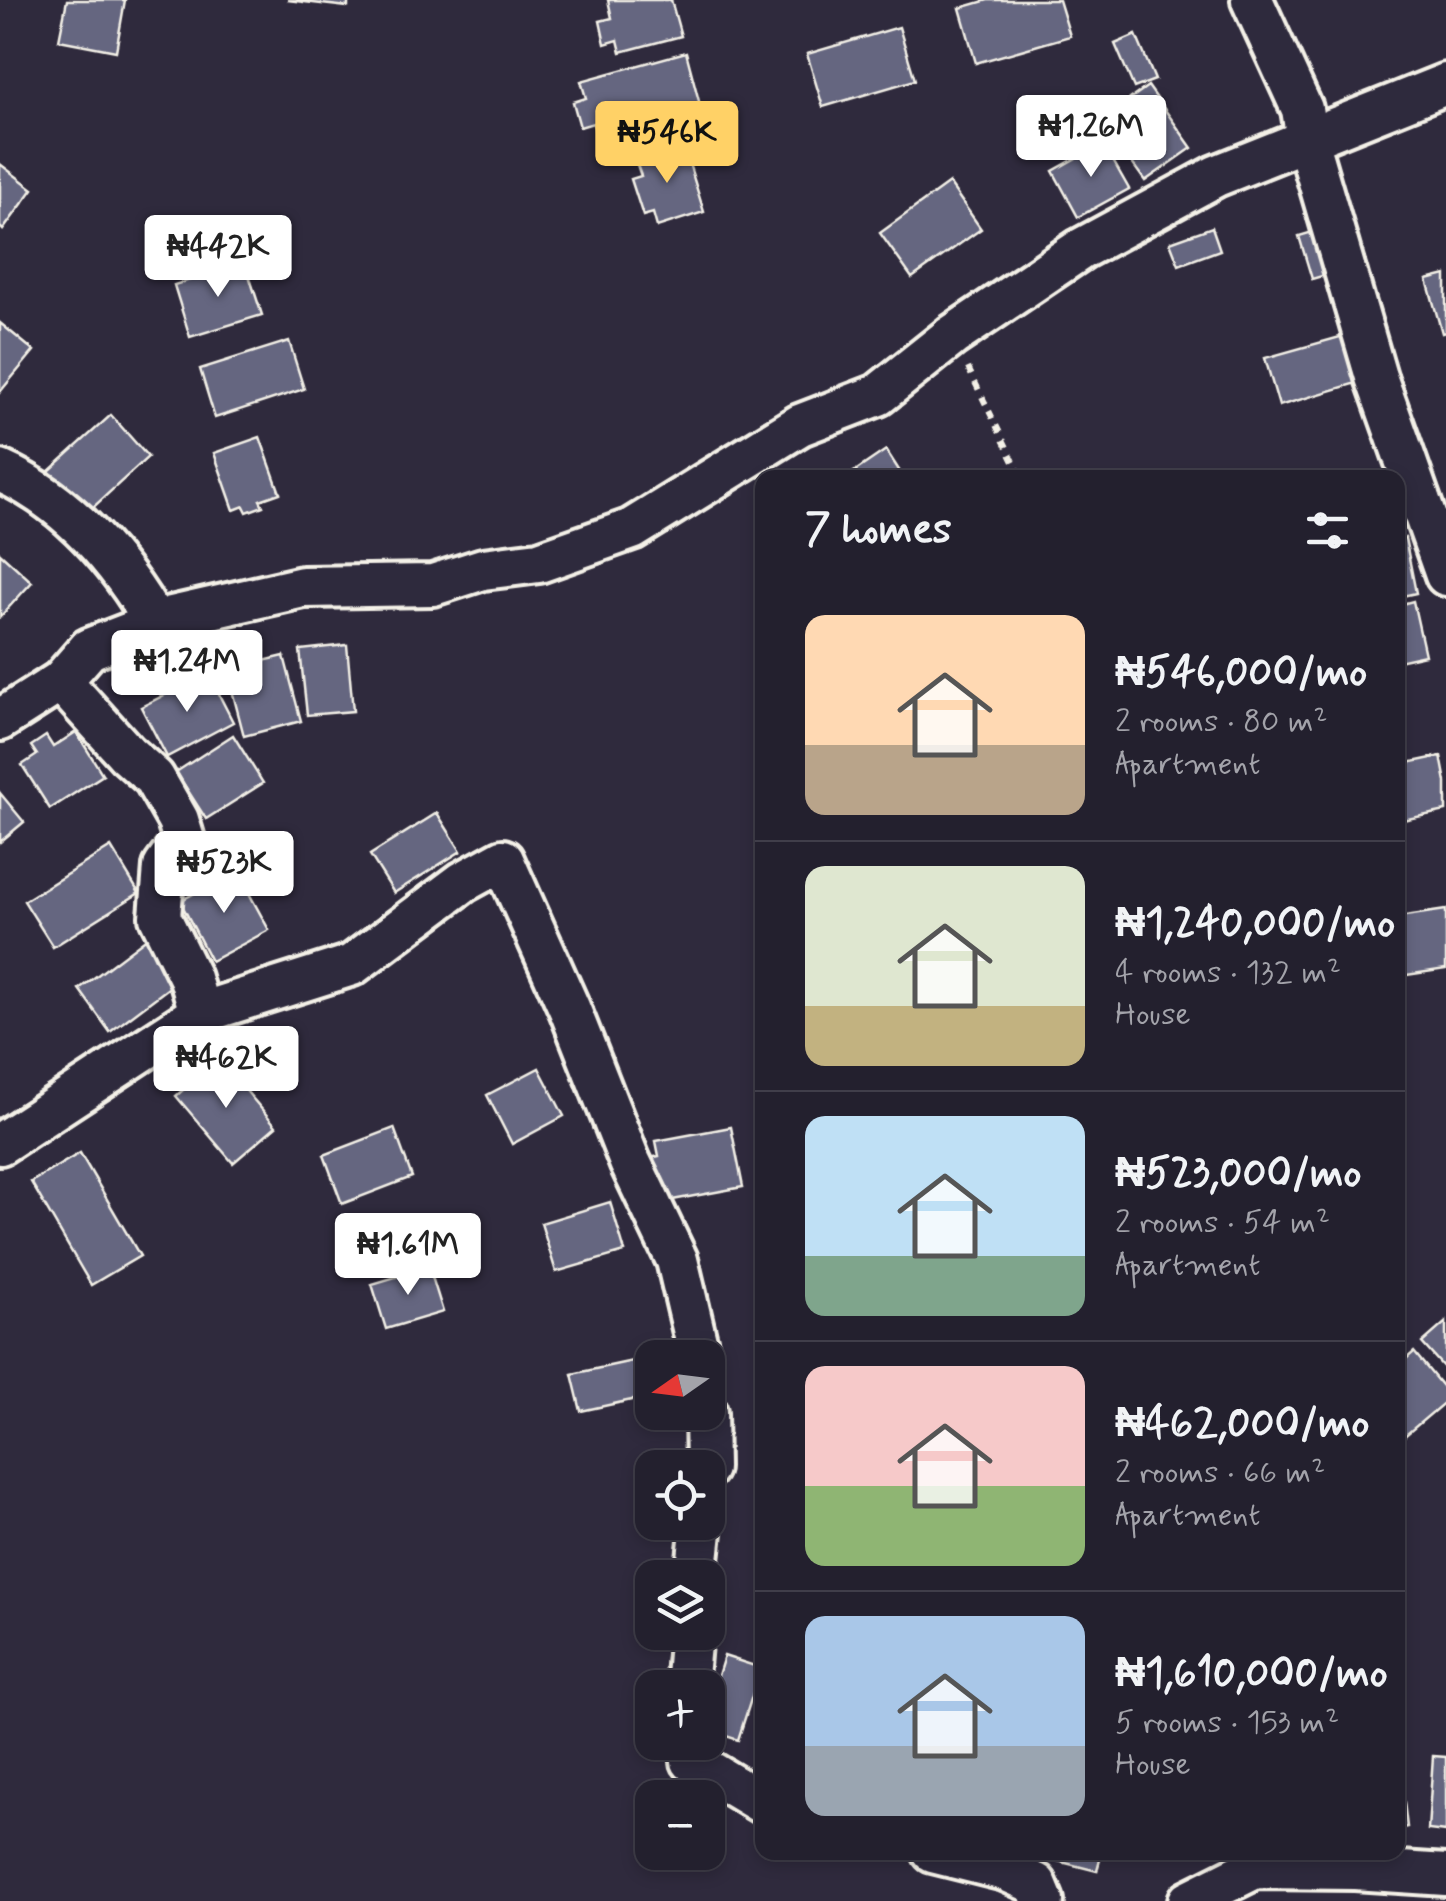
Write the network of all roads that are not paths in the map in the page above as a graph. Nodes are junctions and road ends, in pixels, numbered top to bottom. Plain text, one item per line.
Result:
1 (1252, 0) edge
2 (1446, 84) edge
3 (1307, 140) junction
4 (0, 471) edge
5 (1446, 575) edge
6 (156, 624) junction
7 (62, 681) junction
8 (0, 720) edge
9 (200, 1013) junction
10 (0, 1144) edge
11 (696, 1340) edge
12 (692, 1760) edge
13 (755, 1799) edge
14 (965, 1860) edge
15 (1446, 1874) edge
16 (1043, 1901) edge
17 (1188, 1901) edge

1 - 3 street
2 - 3 street
3 - 5 street
3 - 6 street
4 - 6 street
6 - 7 street
7 - 8 street
7 - 9 street
9 - 10 street
9 - 11 street
12 - 13 street
14 - 16 street
15 - 17 street

